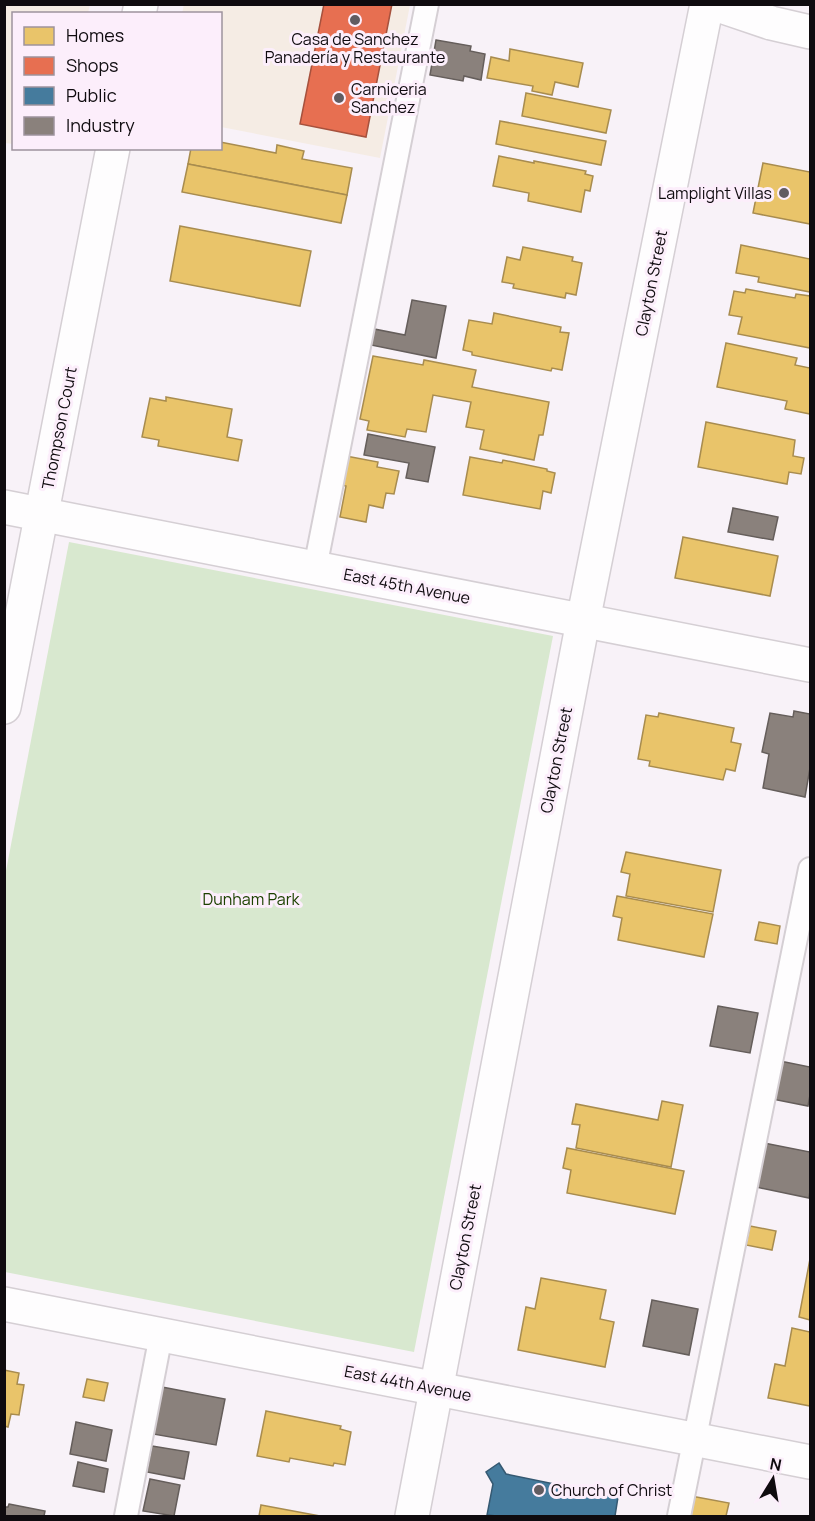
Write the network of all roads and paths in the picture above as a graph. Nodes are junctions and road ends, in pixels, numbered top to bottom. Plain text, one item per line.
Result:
1 (427, 4) edge
2 (707, 4) edge
3 (715, 4) edge
4 (810, 32) edge
5 (113, 150) edge
6 (4, 507) edge
7 (42, 514) junction
8 (315, 568) junction
9 (583, 621) junction
10 (810, 665) edge
11 (4, 707) edge
12 (810, 869) edge
13 (4, 1304) edge
14 (161, 1335) junction
15 (436, 1388) junction
16 (694, 1439) junction
17 (810, 1462) edge
18 (126, 1516) edge
19 (412, 1516) edge
20 (679, 1516) edge

1 - 8 lane
2 - 9 street, Clayton Street
3 - 4 street
5 - 7 street, Thompson Court
6 - 7 street, East 45th Avenue
7 - 8 street, East 45th Avenue
7 - 11 street, Thompson Court
8 - 9 street, East 45th Avenue
9 - 10 street, East 45th Avenue
9 - 15 street, Clayton Street
12 - 16 lane
13 - 14 street, East 44th Avenue
14 - 15 street, East 44th Avenue
14 - 18 lane
15 - 16 street, East 44th Avenue
15 - 19 street, Clayton Street
16 - 17 street, East 44th Avenue
16 - 20 lane

